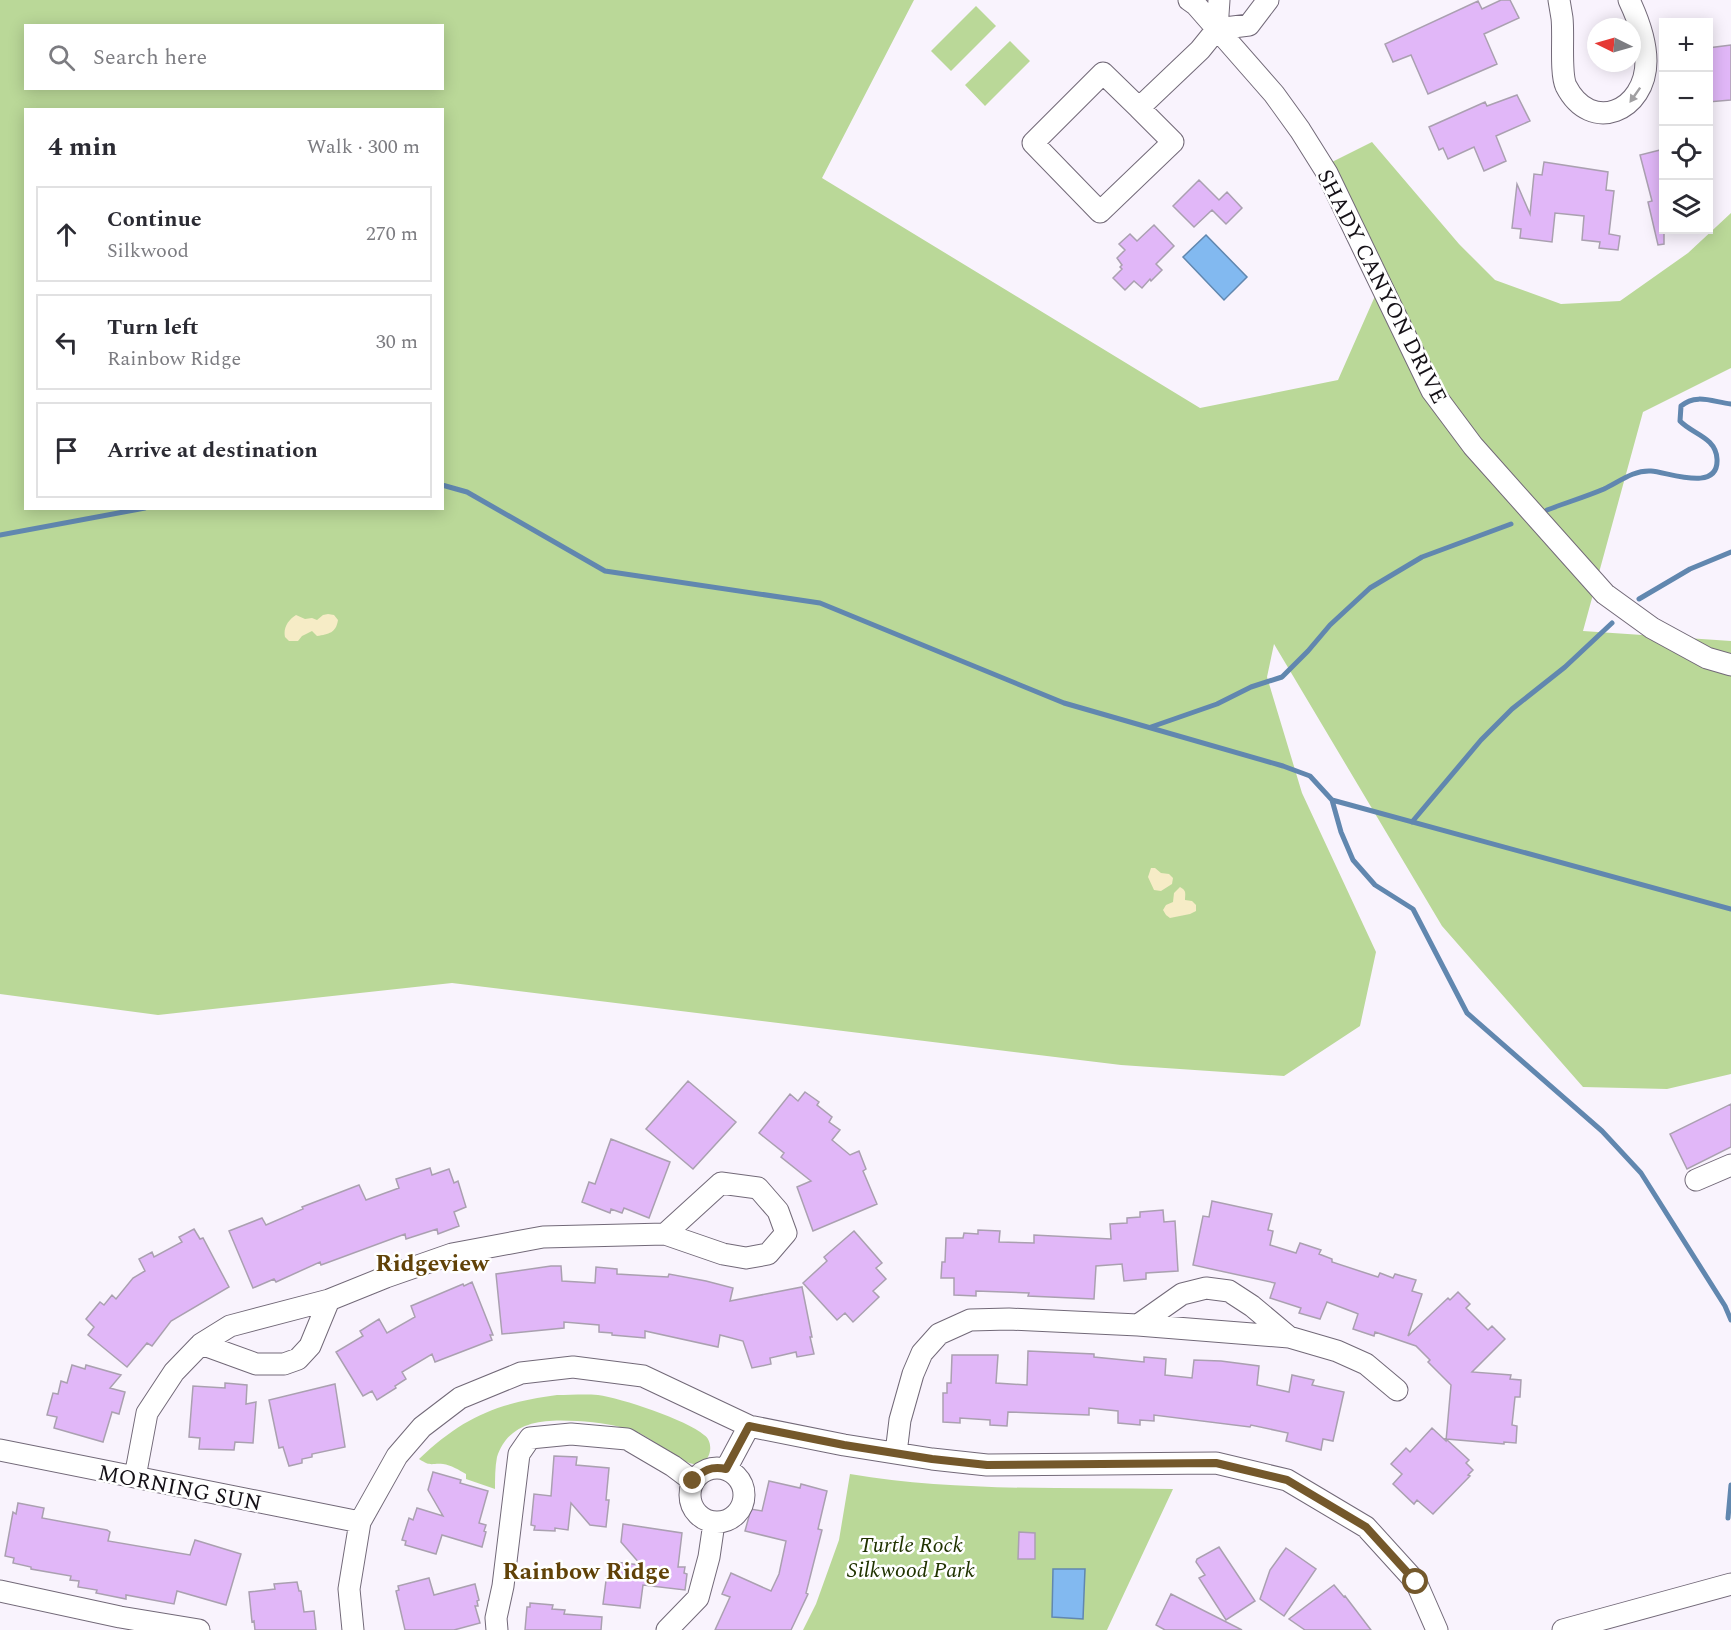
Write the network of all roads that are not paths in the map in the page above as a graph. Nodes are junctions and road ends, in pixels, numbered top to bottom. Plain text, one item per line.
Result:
1 (1189, 0) edge
2 (1219, 0) edge
3 (1268, 0) edge
4 (1559, 0) edge
5 (1629, 0) edge
6 (1217, 29) junction
7 (1139, 108) junction
8 (1731, 665) edge
9 (1731, 1165) edge
10 (1696, 1180) dead end
11 (666, 1234) junction
12 (329, 1300) junction
13 (1138, 1325) junction
14 (1289, 1337) junction
15 (201, 1344) junction
16 (1397, 1390) dead end
17 (749, 1426) junction
18 (0, 1450) edge
19 (896, 1454) junction
20 (726, 1469) junction
21 (135, 1477) junction
22 (693, 1481) junction
23 (360, 1522) junction
24 (714, 1523) junction
25 (1731, 1584) edge
26 (0, 1591) edge
27 (199, 1630) edge
28 (353, 1630) edge
29 (497, 1630) edge
30 (667, 1630) edge
31 (1437, 1630) edge
32 (1563, 1630) edge

1 - 6 street, SHADY CANYON DRIVE
2 - 6 street
3 - 6 street
5 -> 4 street
6 - 7 street
6 - 8 street, SHADY CANYON DRIVE
7 - 7 street
9 - 10 street
11 - 11 street
11 - 12 street
12 - 15 street
12 - 15 street
13 - 14 street
13 - 14 street
13 - 19 street
14 - 16 street
15 - 21 street
17 - 19 street
17 - 20 street
17 - 23 street
18 - 21 street, MORNING SUN
19 - 31 street
20 - 22 street
20 - 24 street
21 - 23 street, MORNING SUN
22 - 24 street
22 - 29 street
23 - 28 street
24 - 30 street
25 - 32 street
26 - 27 street

